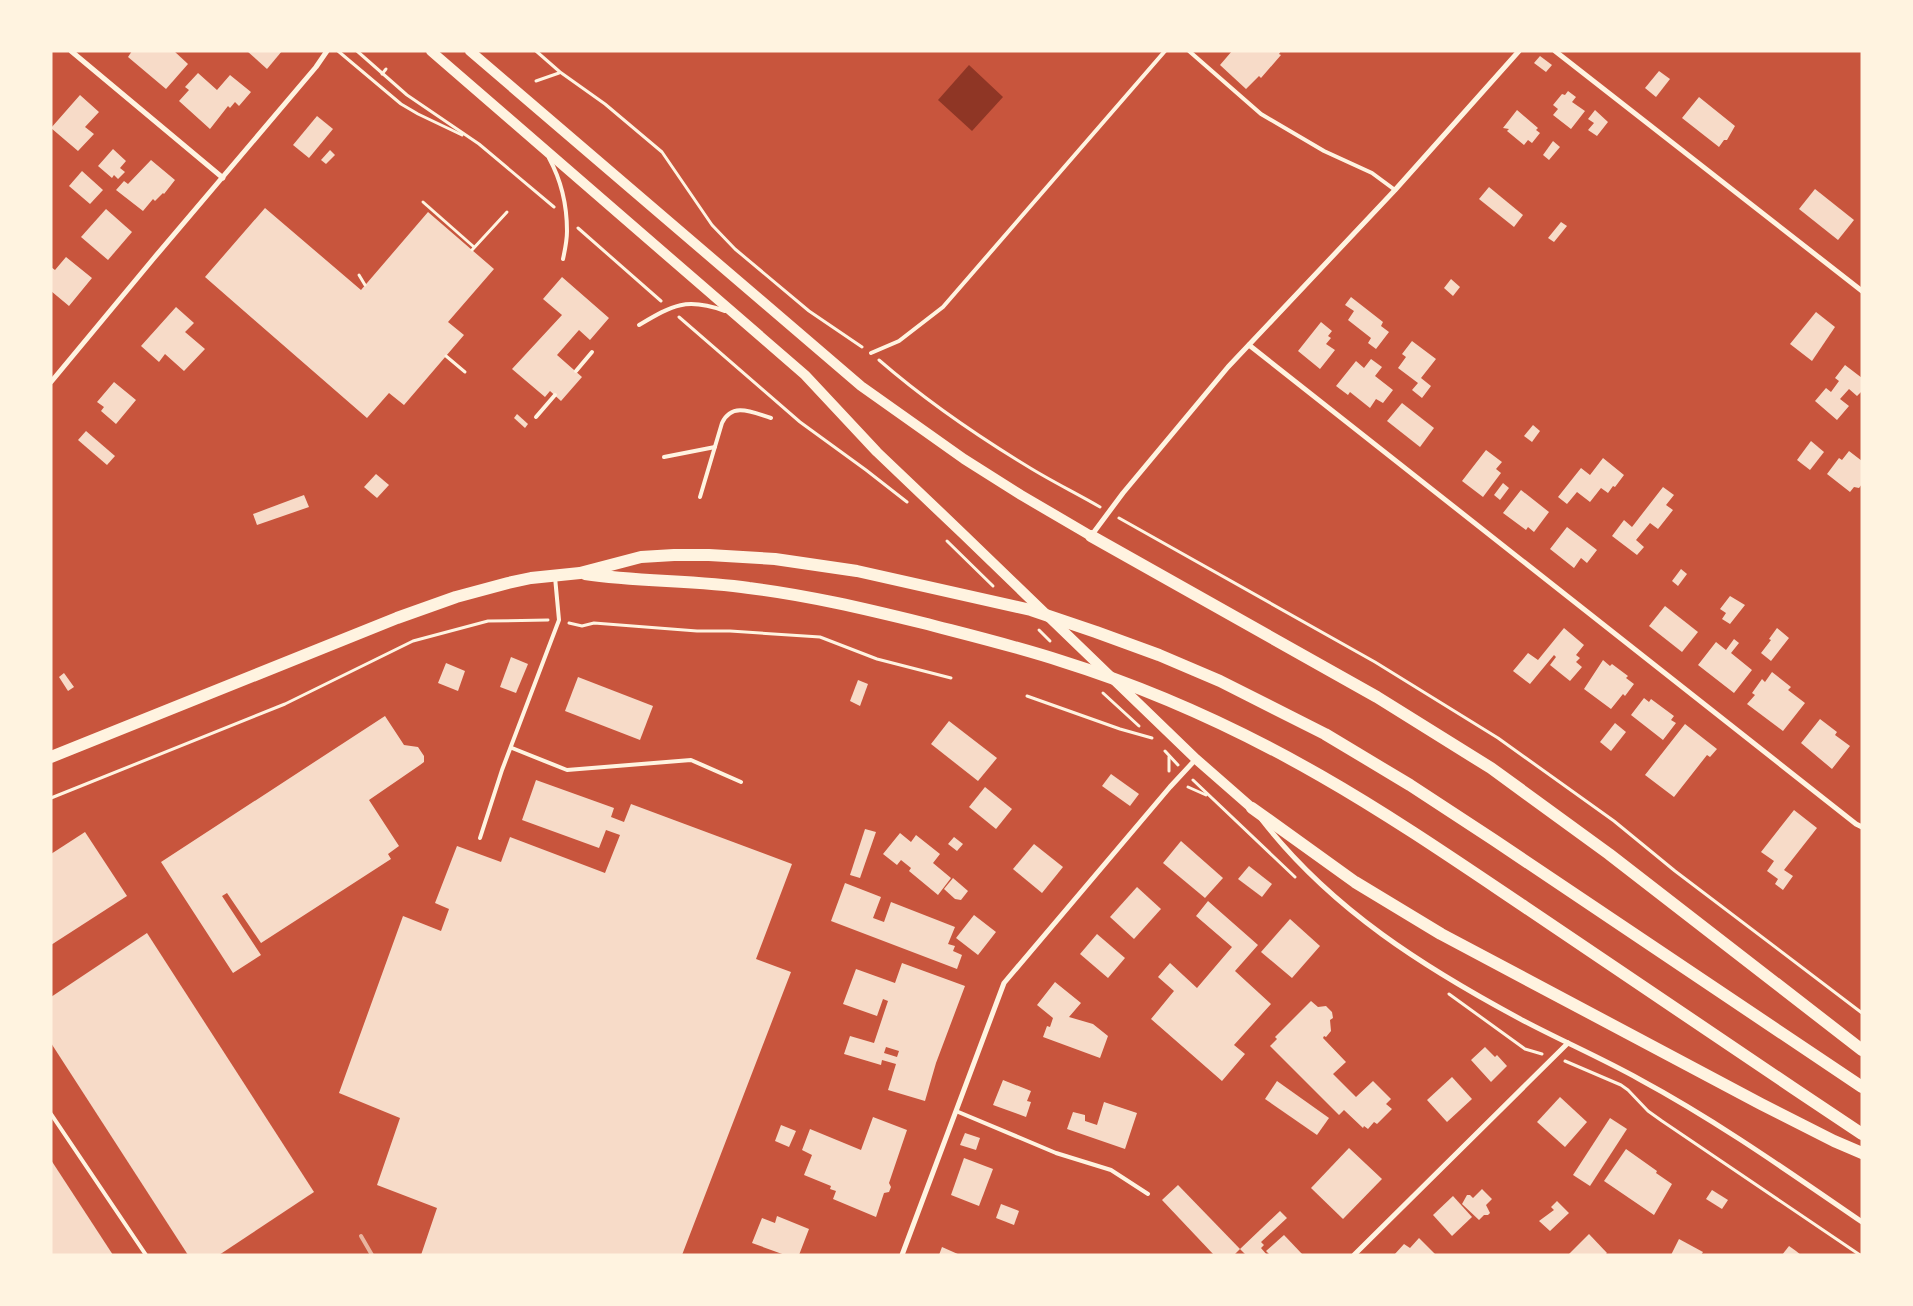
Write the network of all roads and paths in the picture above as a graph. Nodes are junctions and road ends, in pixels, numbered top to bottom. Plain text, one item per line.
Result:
1 (71, 51) edge
2 (327, 51) edge
3 (344, 51) edge
4 (357, 51) edge
5 (431, 51) edge
6 (470, 51) edge
7 (536, 51) edge
8 (1165, 51) edge
9 (1189, 51) edge
10 (1519, 51) edge
11 (1555, 51) edge
12 (386, 69) dead end
13 (560, 72) junction
14 (382, 74) junction
15 (536, 81) dead end
16 (472, 140) junction
17 (537, 143) junction
18 (223, 178) junction
19 (1395, 190) junction
20 (422, 202) dead end
21 (507, 212) dead end
22 (565, 217) junction
23 (563, 259) dead end
24 (359, 274) dead end
25 (365, 285) dead end
26 (1862, 291) edge
27 (669, 308) junction
28 (736, 315) junction
29 (639, 325) dead end
30 (1249, 346) junction
31 (592, 352) dead end
32 (871, 353) junction
33 (446, 356) dead end
34 (576, 371) dead end
35 (465, 372) dead end
36 (51, 382) edge
37 (555, 395) dead end
38 (536, 417) dead end
39 (771, 418) dead end
40 (715, 447) junction
41 (664, 457) dead end
42 (700, 497) dead end
43 (911, 507) dead end
44 (1109, 512) junction
45 (1091, 536) junction
46 (945, 540) dead end
47 (966, 559) dead end
48 (580, 573) junction
49 (554, 575) junction
50 (559, 620) junction
51 (951, 678) dead end
52 (1027, 696) dead end
53 (1152, 738) dead end
54 (512, 748) junction
55 (1168, 754) dead end
56 (51, 756) edge
57 (1196, 759) junction
58 (1169, 771) dead end
59 (741, 782) dead end
60 (1188, 787) dead end
61 (1209, 796) dead end
62 (51, 798) edge
63 (1252, 808) junction
64 (1862, 827) edge
65 (480, 838) dead end
66 (1568, 1043) junction
67 (1862, 1050) edge
68 (1565, 1061) dead end
69 (1862, 1087) edge
70 (956, 1111) junction
71 (51, 1114) edge
72 (1862, 1134) edge
73 (1862, 1153) edge
74 (1148, 1194) dead end
75 (1862, 1222) edge
76 (146, 1255) edge
77 (902, 1255) edge
78 (1354, 1255) edge
79 (1860, 1255) edge

1 - 18 street
2 - 18 street
3 - 16 path
4 - 14 path
5 - 17 main road
6 - 45 main road
7 - 13 path
8 - 32 lane
9 - 19 lane
10 - 19 street
11 - 26 street
12 - 14 path
13 - 15 path
13 - 32 path
14 - 16 path
16 - 22 path
17 - 22 lane
17 - 28 main road
18 - 36 street
19 - 30 street
20 - 21 path
22 - 23 lane
22 - 27 path
24 - 25 path
27 - 28 lane
27 - 29 lane
27 - 43 path
28 - 57 main road
30 - 44 street
30 - 64 street
31 - 34 lane
32 - 44 path
33 - 35 path
37 - 38 lane
39 - 40 lane
40 - 41 lane
40 - 42 lane
44 - 45 street
45 - 67 main road
46 - 47 path
48 - 49 main road
48 - 69 main road
48 - 72 main road
49 - 50 lane
49 - 56 main road
50 - 51 path
50 - 54 lane
50 - 62 path
52 - 53 path
54 - 59 lane
54 - 65 lane
55 - 58 path
57 - 63 main road
57 - 70 street
60 - 61 path
63 - 66 street
63 - 73 main road
66 - 75 street
66 - 78 street
68 - 79 path
70 - 74 lane
70 - 77 street
71 - 76 lane

